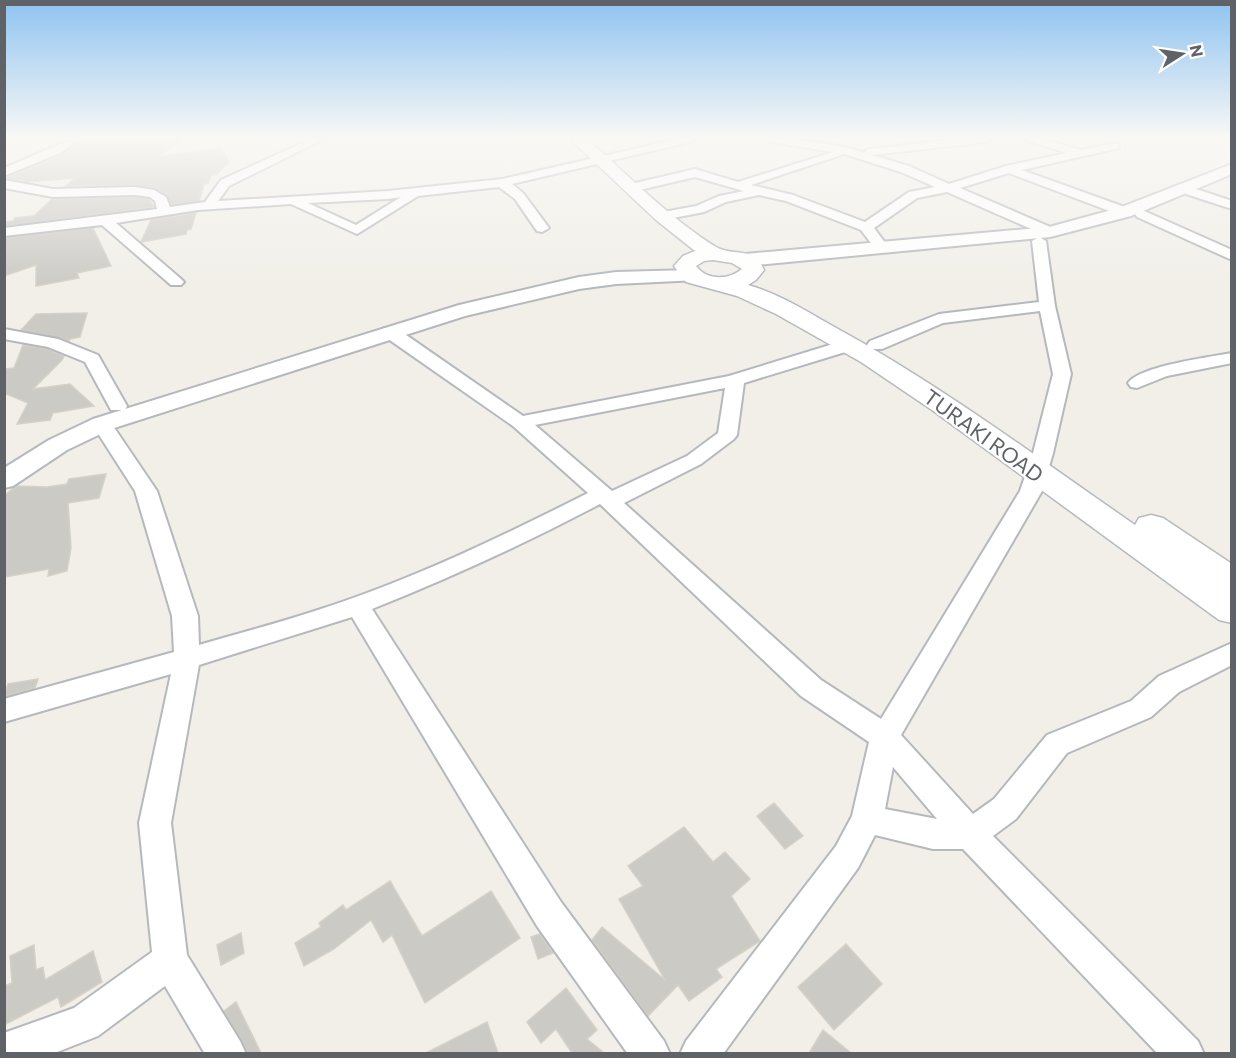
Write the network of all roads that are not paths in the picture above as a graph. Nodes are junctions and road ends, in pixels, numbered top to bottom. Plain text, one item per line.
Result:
1 (28, 188) edge
2 (221, 188) edge
3 (452, 188) edge
4 (509, 188) edge
5 (620, 188) edge
6 (631, 188) edge
7 (751, 188) edge
8 (944, 188) edge
9 (954, 188) edge
10 (1065, 188) edge
11 (1188, 188) edge
12 (1196, 188) edge
13 (760, 191) junction
14 (1190, 191) junction
15 (419, 192) junction
16 (291, 201) junction
17 (209, 205) junction
18 (1232, 205) edge
19 (165, 212) junction
20 (1134, 213) junction
21 (663, 216) junction
22 (105, 221) junction
23 (866, 227) junction
24 (542, 228) dead end
25 (4, 232) edge
26 (1044, 236) junction
27 (882, 248) junction
28 (713, 254) junction
29 (1232, 256) edge
30 (688, 268) junction
31 (742, 273) junction
32 (176, 282) dead end
33 (1047, 306) junction
34 (390, 332) junction
35 (4, 334) edge
36 (862, 345) junction
37 (1232, 358) edge
38 (736, 379) junction
39 (1137, 383) dead end
40 (110, 414) junction
41 (520, 422) junction
42 (4, 463) edge
43 (1040, 463) junction
44 (4, 480) edge
45 (606, 497) junction
46 (1232, 581) edge
47 (357, 606) junction
48 (1232, 610) edge
49 (1232, 653) edge
50 (187, 660) junction
51 (4, 711) edge
52 (885, 737) junction
53 (867, 819) junction
54 (970, 834) junction
55 (170, 960) junction
56 (4, 1052) edge
57 (227, 1053) edge
58 (651, 1053) edge
59 (699, 1053) edge
60 (1185, 1053) edge

1 - 19 street
2 - 17 street
3 - 15 street
4 - 24 street
5 - 30 main road
6 - 21 main road
7 - 13 street
8 - 23 street
9 - 26 street
10 - 20 street
11 - 20 street
12 - 14 street
13 - 21 street
13 - 23 street
14 - 18 street
14 - 20 street
15 - 16 street
15 - 16 street
16 - 17 street
17 - 19 street
19 - 22 street
20 - 26 street
20 - 29 street
21 - 28 main road
22 - 25 street
22 - 32 street
23 - 27 street
26 - 27 street
26 - 31 street
26 - 33 street
27 - 31 street
28 - 30 main road
28 - 31 main road
30 - 31 main road
30 - 34 street
30 - 40 street
31 - 36 main road, TURAKI ROAD
33 - 36 street
33 - 43 street
34 - 40 street
34 - 41 street
35 - 40 street
36 - 38 street
36 - 43 main road, TURAKI ROAD
37 - 39 street
38 - 41 street
38 - 45 street
40 - 42 street
40 - 44 street
40 - 50 street
41 - 45 street
43 - 46 main road
43 - 48 main road, TURAKI ROAD
43 - 52 street
45 - 47 street
45 - 52 street
47 - 50 street
47 - 58 street
49 - 54 street
50 - 51 street
50 - 55 street
52 - 53 street
52 - 54 street
53 - 54 street
53 - 59 street
54 - 60 street
55 - 56 street
55 - 57 street

